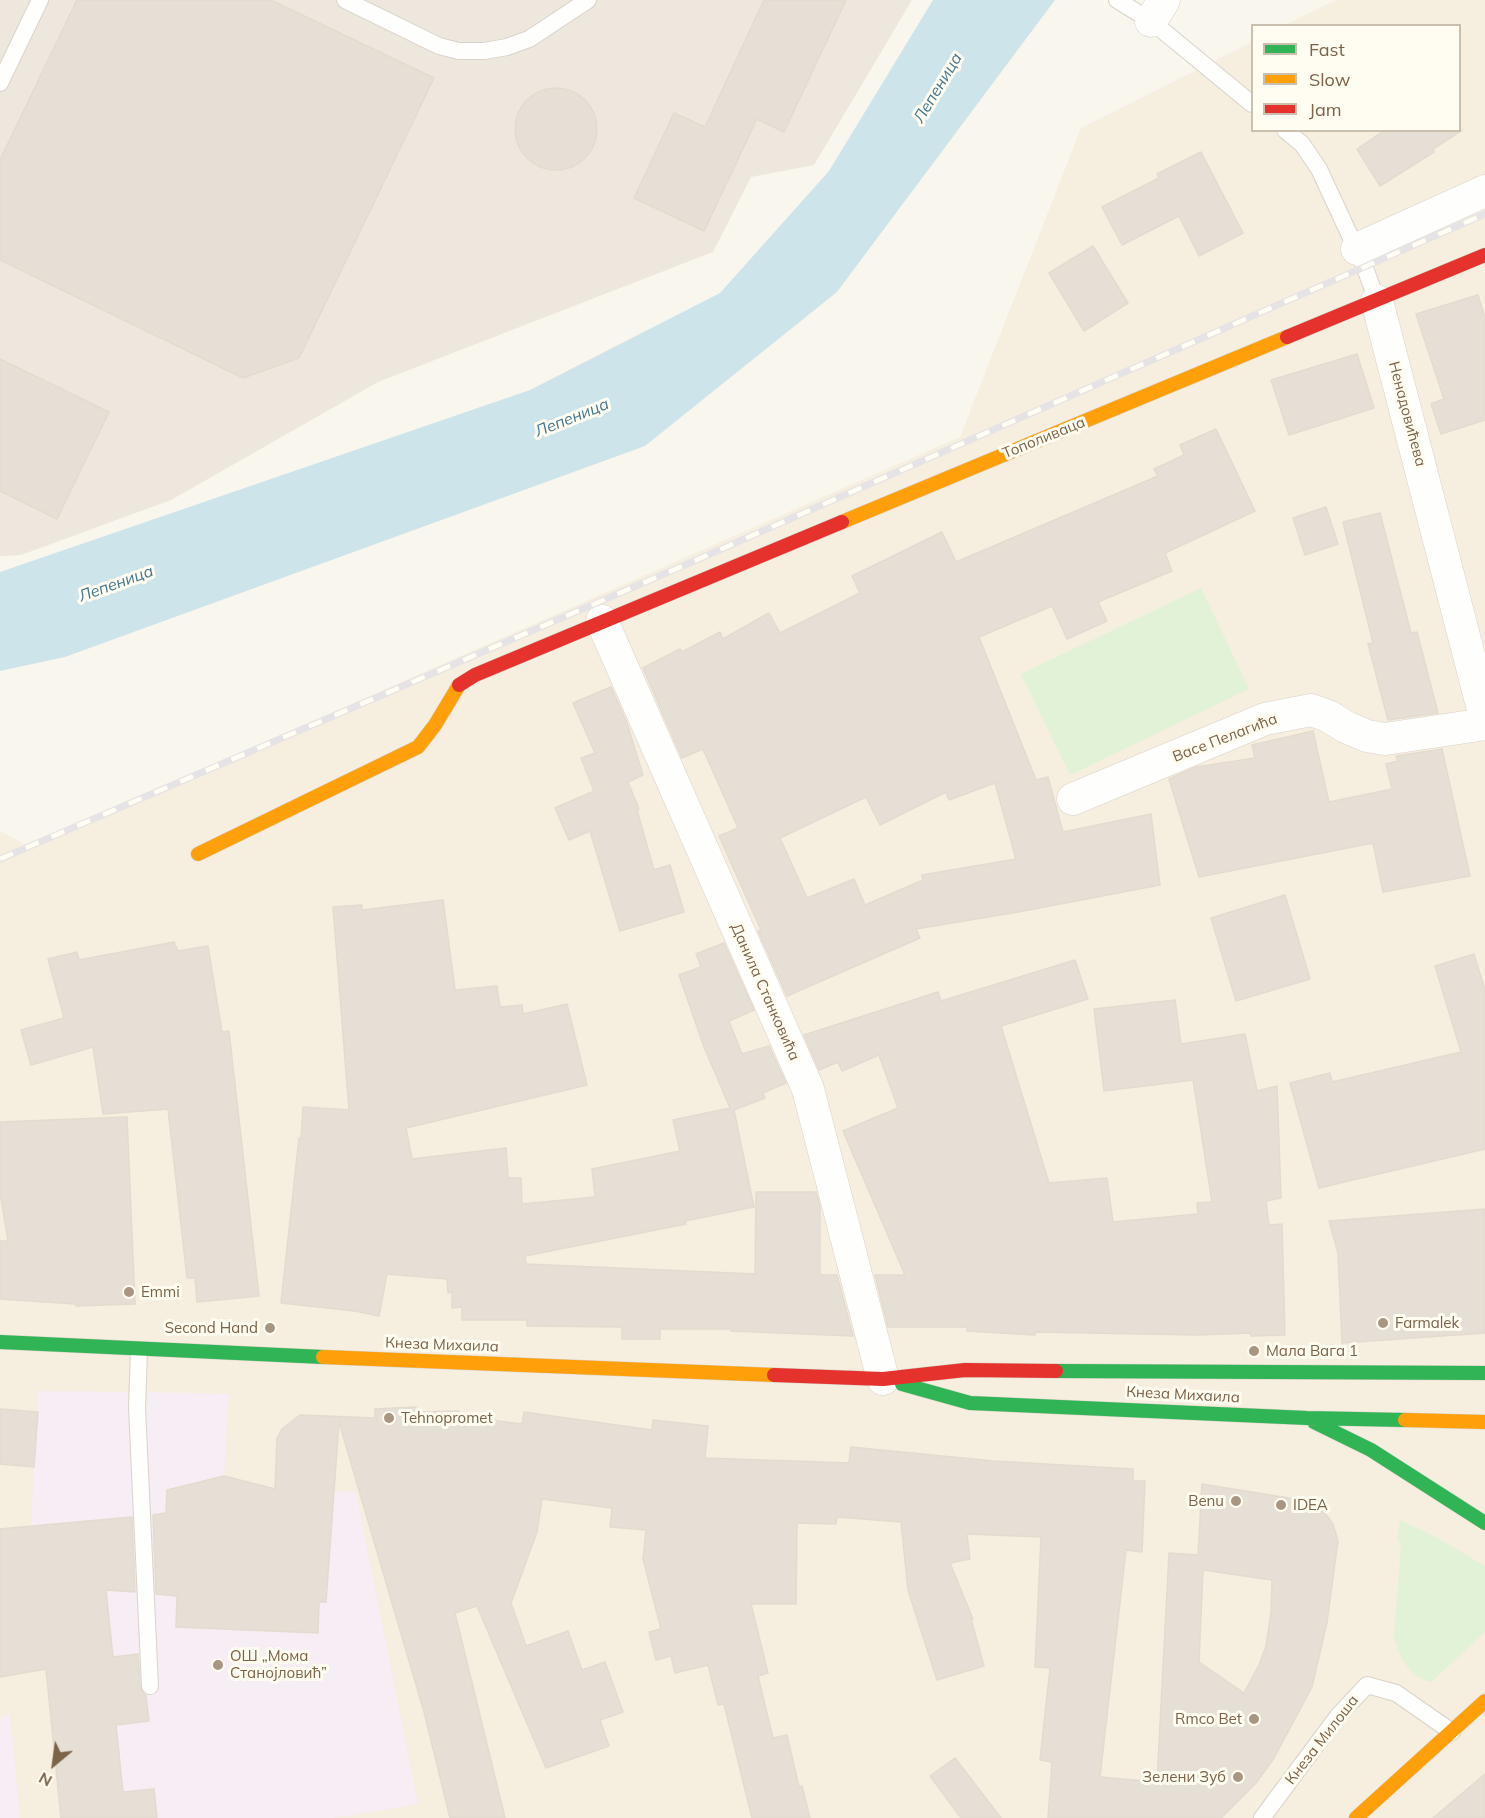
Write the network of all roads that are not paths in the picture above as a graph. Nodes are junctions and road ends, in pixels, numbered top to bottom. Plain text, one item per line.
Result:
1 (40, 0) edge
2 (345, 0) edge
3 (588, 0) edge
4 (1117, 0) edge
5 (1150, 11) edge
6 (0, 83) edge
7 (1251, 103) edge
8 (1287, 132) edge
9 (1485, 191) edge
10 (1357, 249) junction
11 (1485, 255) edge
12 (1377, 301) junction
13 (602, 621) junction
14 (1485, 717) edge
15 (1485, 724) edge
16 (1073, 799) dead end
17 (198, 854) dead end
18 (0, 1342) edge
19 (139, 1350) junction
20 (1485, 1373) edge
21 (883, 1379) junction
22 (1307, 1418) junction
23 (1485, 1422) edge
24 (1485, 1523) edge
25 (150, 1686) dead end
26 (1485, 1701) edge
27 (1452, 1732) junction
28 (1262, 1818) edge
29 (1356, 1818) edge

1 - 6 lane
2 - 3 lane
4 - 5 lane
5 - 7 lane
8 - 10 lane, Ненадовићева
9 - 10 street
10 - 12 lane, Ненадовићева
11 - 12 main road, Тополиваца
12 - 13 main road, Тополиваца
12 - 14 street, Ненадовићева
13 - 17 main road, Тополиваца
13 - 21 street, Данила Станковића
15 - 16 street, Васе Пелагића
18 - 19 main road, Кнеза Михаила
19 - 21 main road, Кнеза Михаила
19 - 25 lane
20 - 21 main road, Кнеза Михаила
21 - 22 main road, Кнеза Михаила
22 - 23 main road, Кнеза Михаила
22 - 24 main road
26 - 27 main road
27 - 28 lane, Кнеза Милоша
27 - 29 main road

